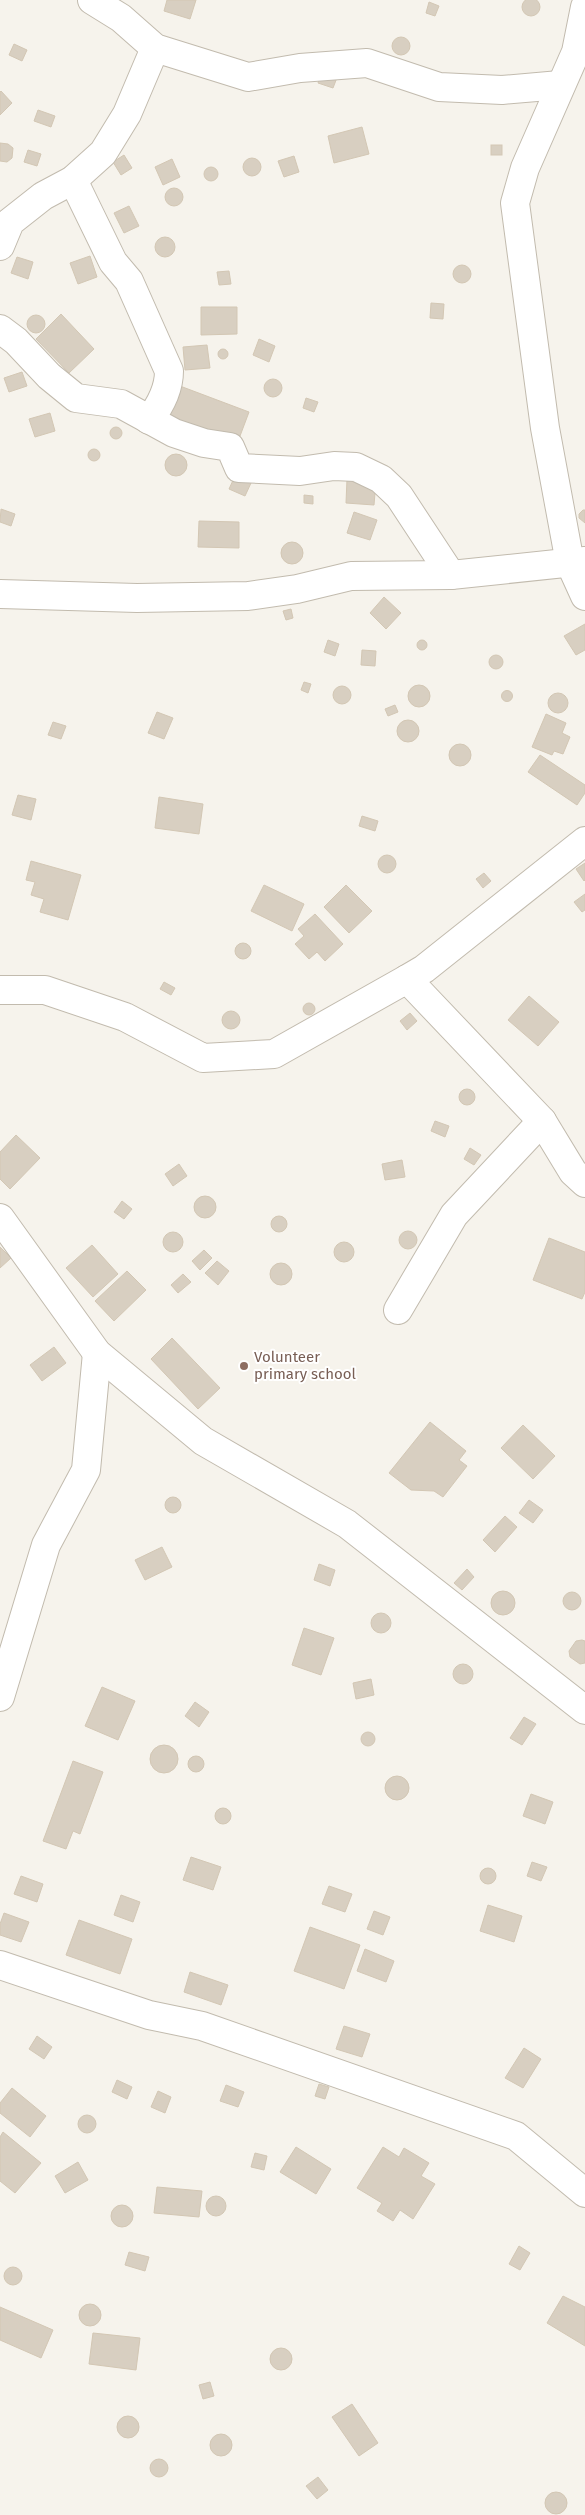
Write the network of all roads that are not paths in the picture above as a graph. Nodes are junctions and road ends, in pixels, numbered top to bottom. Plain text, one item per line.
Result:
1 (92, 0) edge
2 (585, 8) edge
3 (155, 48) junction
4 (570, 81) edge
5 (74, 180) junction
6 (0, 246) edge
7 (0, 329) edge
8 (149, 420) junction
9 (577, 562) edge
10 (451, 575) junction
11 (0, 594) edge
12 (585, 596) edge
13 (585, 841) edge
14 (407, 979) junction
15 (0, 990) edge
16 (542, 1121) junction
17 (585, 1183) edge
18 (0, 1218) edge
19 (398, 1310) dead end
20 (96, 1353) junction
21 (0, 1697) edge
22 (585, 1710) edge
23 (0, 1965) edge
24 (585, 2193) edge

1 - 3 street
2 - 4 street
3 - 4 street
3 - 5 street
4 - 9 street
5 - 6 street
5 - 8 street
7 - 8 street
8 - 10 street
9 - 10 street
9 - 12 street
10 - 11 street
13 - 14 street
14 - 15 street
14 - 16 street
16 - 17 street
16 - 19 street
18 - 20 street
20 - 21 street
20 - 22 street
23 - 24 street

